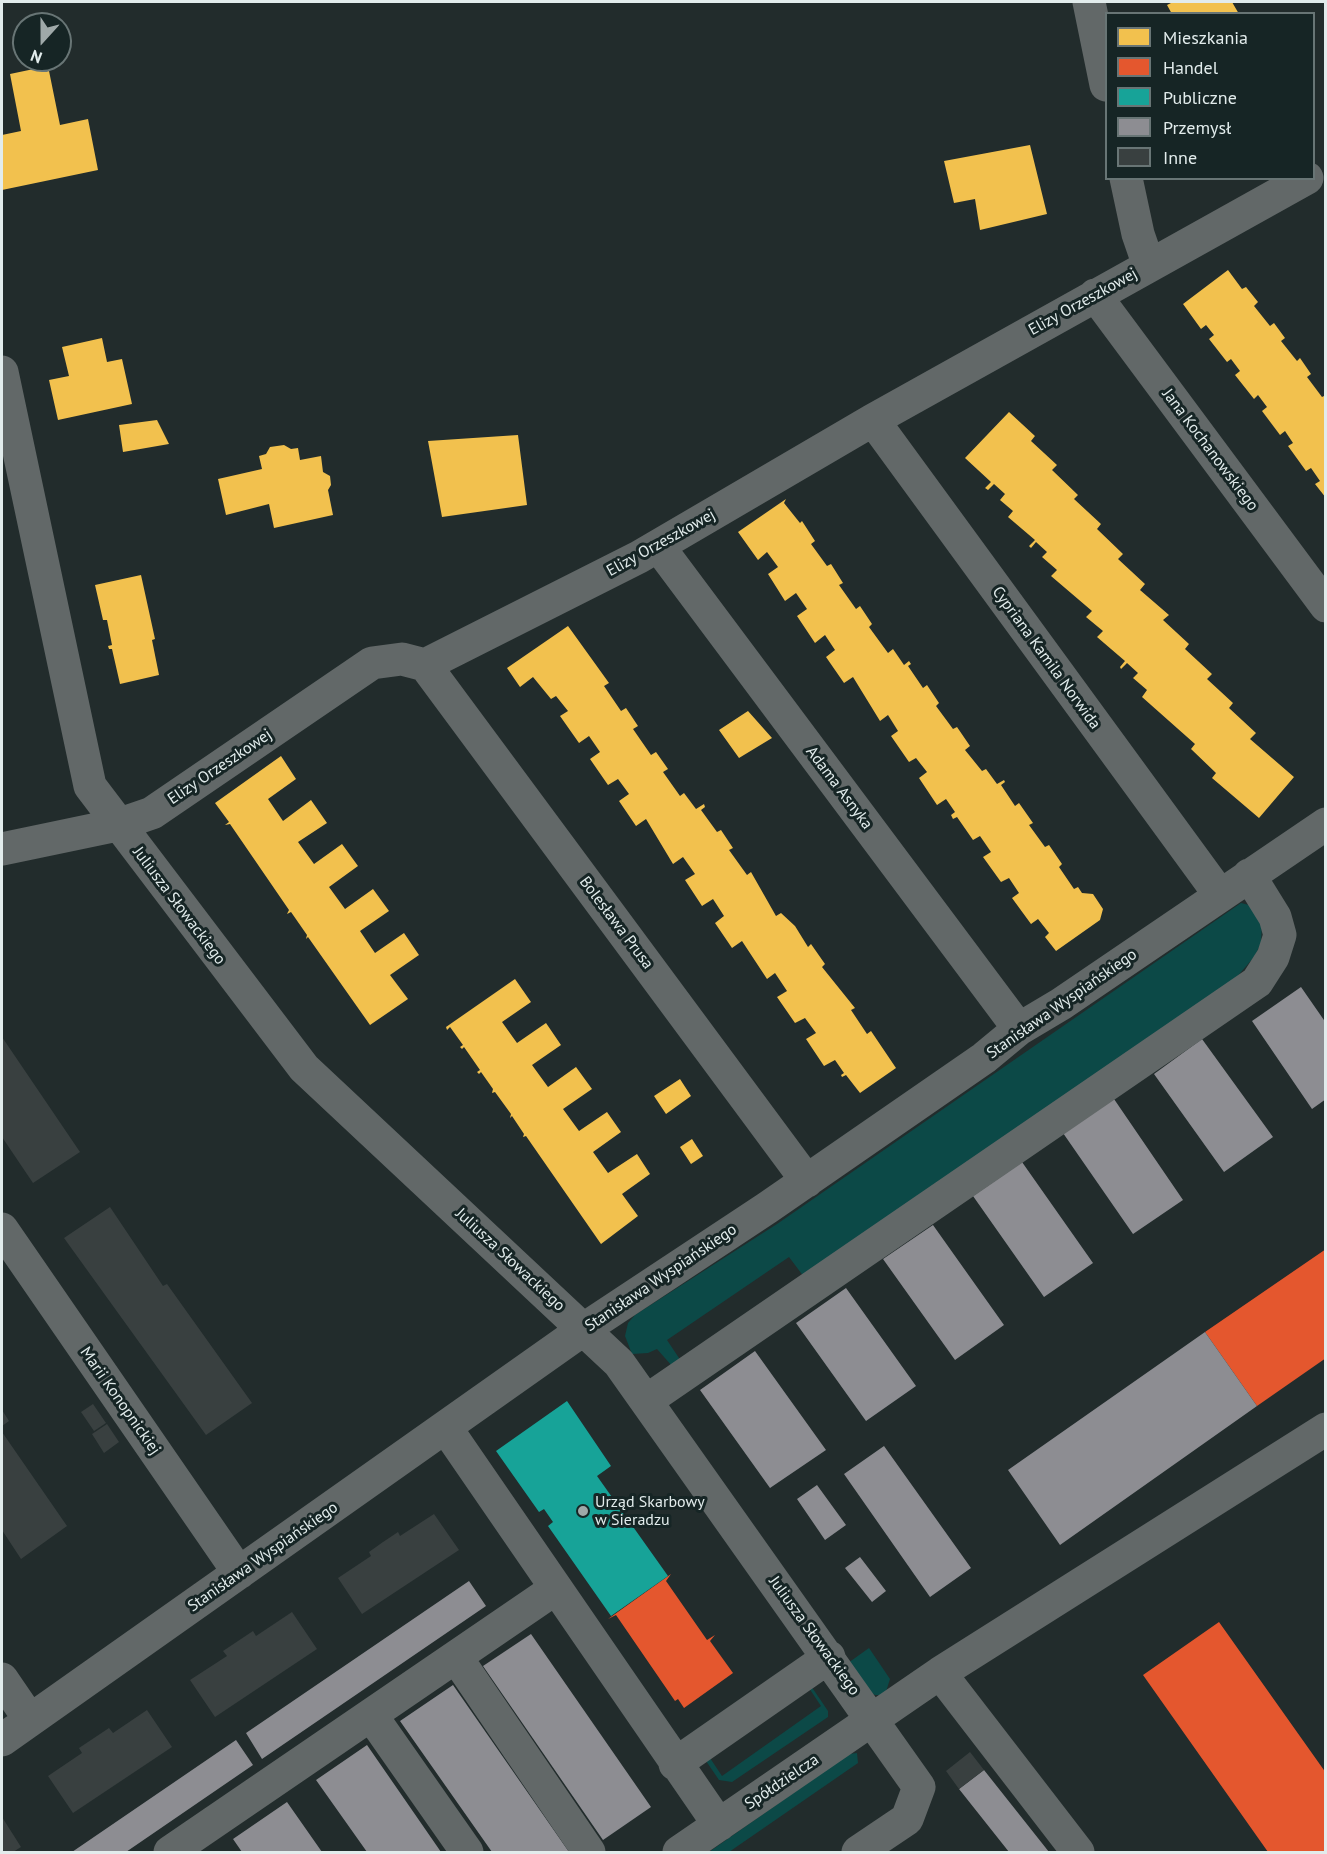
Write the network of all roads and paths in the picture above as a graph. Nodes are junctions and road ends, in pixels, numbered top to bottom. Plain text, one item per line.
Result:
1 (1089, 2) edge
2 (1105, 76) edge
3 (1126, 180) edge
4 (1303, 180) edge
5 (1149, 266) junction
6 (1095, 295) junction
7 (2, 372) edge
8 (873, 420) junction
9 (658, 546) junction
10 (1326, 606) edge
11 (425, 665) junction
12 (1326, 824) edge
13 (117, 825) junction
14 (2, 849) edge
15 (1249, 875) junction
16 (1220, 896) junction
17 (1019, 1029) junction
18 (807, 1181) junction
19 (2, 1229) edge
20 (584, 1329) junction
21 (646, 1401) junction
22 (446, 1428) junction
23 (1326, 1429) edge
24 (239, 1573) junction
25 (555, 1589) junction
26 (456, 1657) junction
27 (829, 1657) junction
28 (940, 1673) junction
29 (2, 1679) edge
30 (371, 1715) junction
31 (879, 1715) junction
32 (30, 1720) junction
33 (2, 1740) edge
34 (675, 1764) junction
35 (719, 1825) junction
36 (170, 1852) edge
37 (467, 1852) edge
38 (589, 1852) edge
39 (679, 1852) edge
40 (858, 1852) edge
41 (1078, 1852) edge

1 - 2 street
3 - 5 street
4 - 5 street, Elizy Orzeszkowej
5 - 6 street, Elizy Orzeszkowej
6 - 8 street, Elizy Orzeszkowej
6 - 10 street, Jana Kochanowskiego
7 - 13 street, Juliusza Słowackiego
8 - 9 street, Elizy Orzeszkowej
8 - 16 street, Cypriana Kamila Norwida
9 - 11 street, Elizy Orzeszkowej
9 - 17 street, Adama Asnyka
11 - 13 street, Elizy Orzeszkowej
11 - 18 street, Bolesława Prusa
12 - 15 street, Stanisława Wyspiańskiego
13 - 14 street, Elizy Orzeszkowej
13 - 20 street, Juliusza Słowackiego
15 - 16 street, Stanisława Wyspiańskiego
15 - 21 street
16 - 17 street, Stanisława Wyspiańskiego
17 - 18 street, Stanisława Wyspiańskiego
18 - 20 street, Stanisława Wyspiańskiego
19 - 24 street, Marii Konopnickiej
20 - 21 street, Juliusza Słowackiego
20 - 22 street, Stanisława Wyspiańskiego
21 - 27 street, Juliusza Słowackiego
22 - 24 street, Stanisława Wyspiańskiego
22 - 25 street
23 - 28 street, Spółdzielcza
24 - 32 street, Stanisława Wyspiańskiego
25 - 26 street
25 - 34 street
26 - 30 street
26 - 38 street
27 - 31 street, Juliusza Słowackiego
27 - 34 street
28 - 31 street, Spółdzielcza
28 - 41 street
29 - 32 street
30 - 36 street
30 - 37 street
31 - 35 street, Spółdzielcza
31 - 40 street, Juliusza Słowackiego
32 - 33 street, Stanisława Wyspiańskiego
34 - 35 street
35 - 39 street, Spółdzielcza

